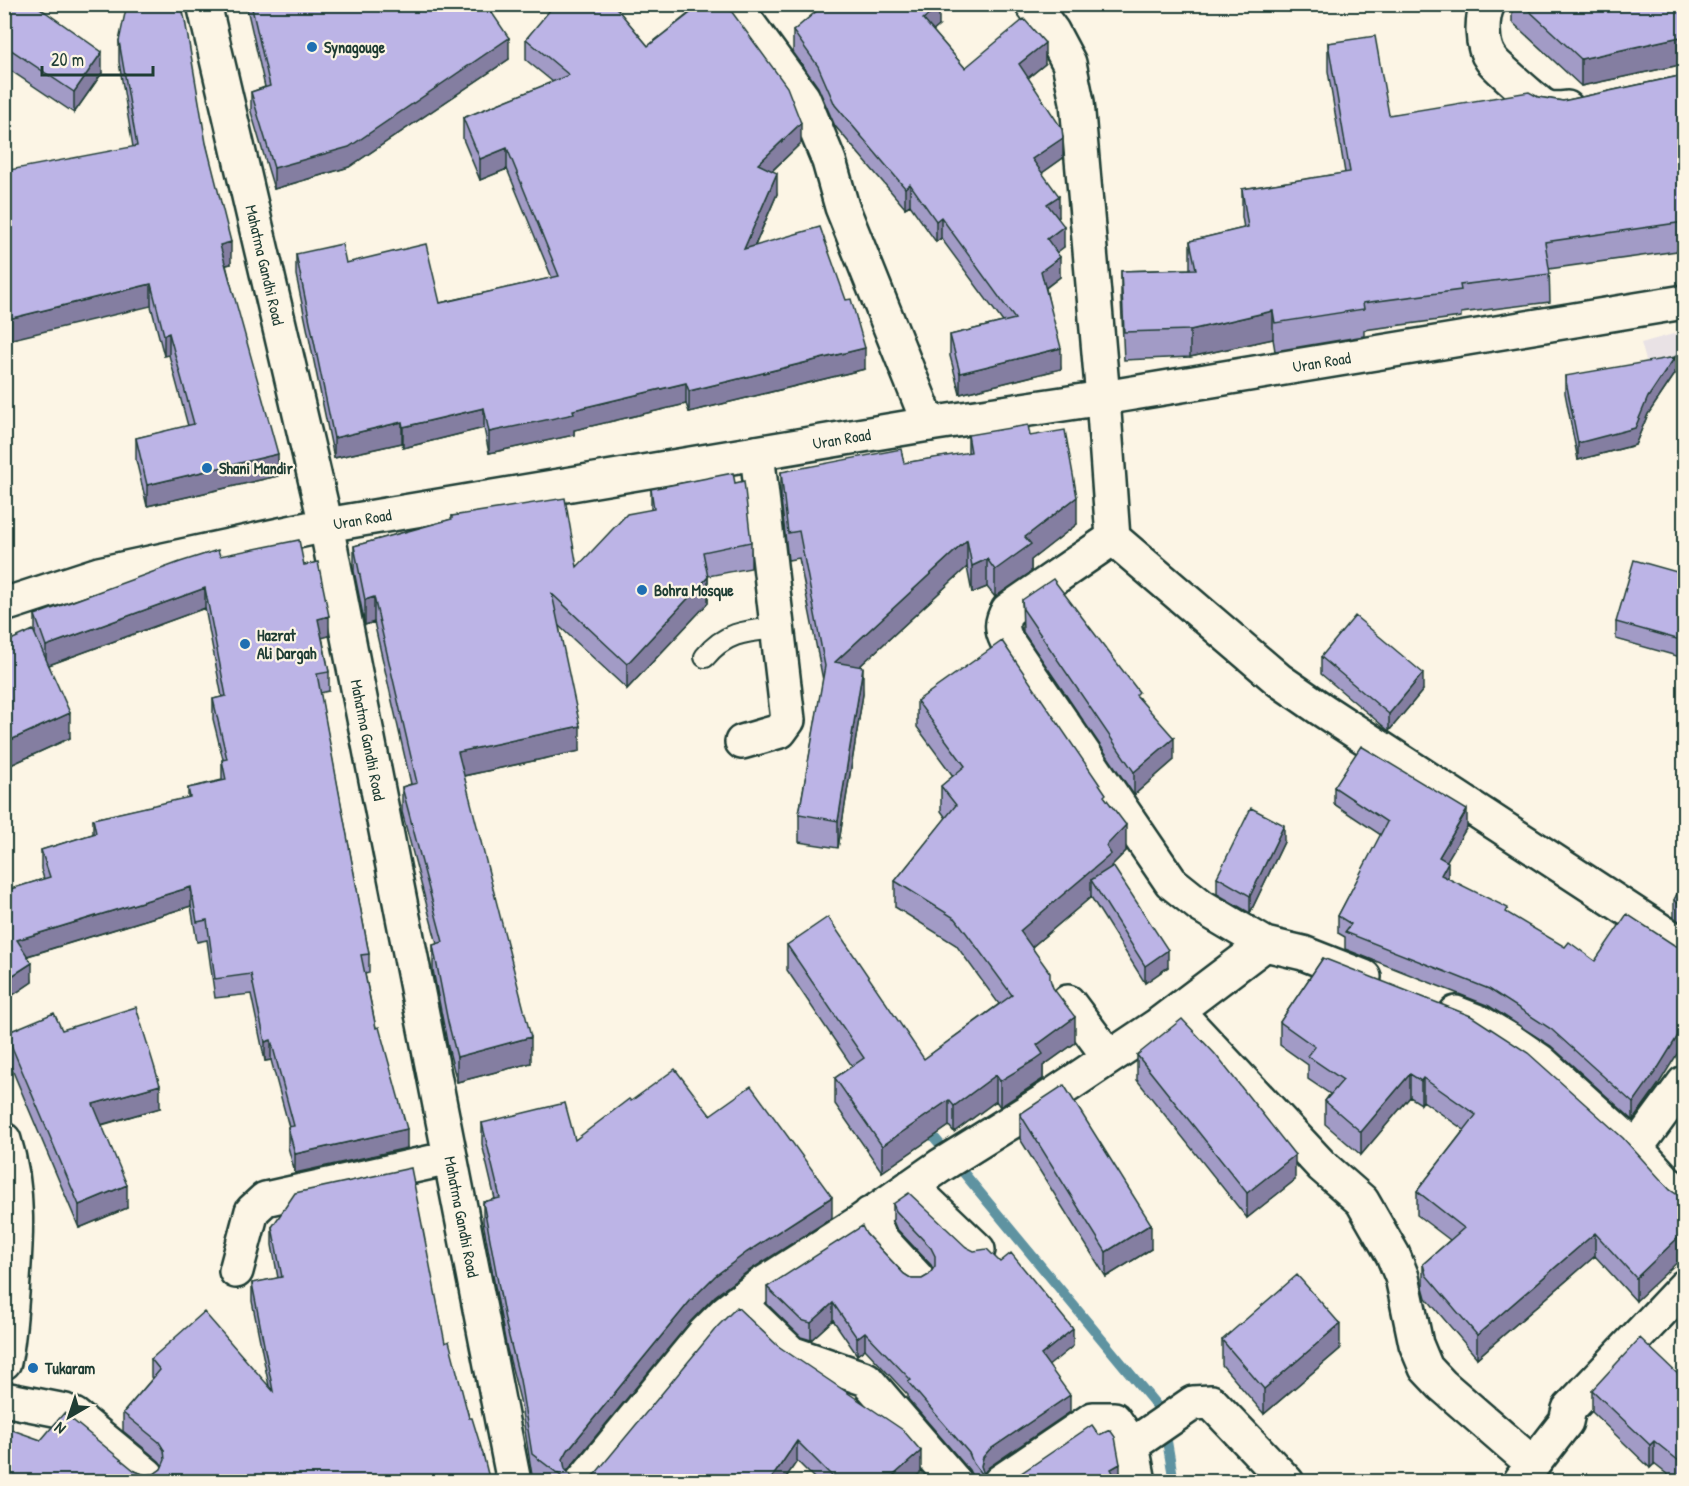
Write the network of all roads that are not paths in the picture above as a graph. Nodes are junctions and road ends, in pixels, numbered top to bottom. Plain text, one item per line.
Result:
1 (204, 4) edge
2 (734, 4) edge
3 (1032, 4) edge
4 (1488, 4) edge
5 (1593, 102) edge
6 (1684, 302) edge
7 (1103, 398) junction
8 (929, 424) junction
9 (757, 453) junction
10 (326, 525) junction
11 (1113, 538) junction
12 (4, 605) edge
13 (777, 628) junction
14 (705, 657) dead end
15 (742, 742) dead end
16 (1265, 944) junction
17 (1684, 946) edge
18 (1391, 988) edge
19 (1424, 1001) edge
20 (1068, 1002) dead end
21 (1177, 1011) junction
22 (1109, 1057) junction
23 (1684, 1083) edge
24 (4, 1140) edge
25 (1636, 1148) junction
26 (450, 1158) junction
27 (912, 1186) junction
28 (1683, 1195) edge
29 (870, 1214) junction
30 (978, 1250) edge
31 (236, 1271) dead end
32 (917, 1278) edge
33 (1684, 1287) edge
34 (738, 1302) junction
35 (4, 1362) edge
36 (4, 1399) edge
37 (1137, 1441) junction
38 (1526, 1473) edge
39 (147, 1475) edge
40 (514, 1482) edge
41 (582, 1482) edge
42 (955, 1482) edge
43 (1000, 1482) edge
44 (1138, 1482) edge
45 (1287, 1482) edge

1 - 10 street, Mahatma Gandhi Road
2 - 8 street
3 - 7 street
4 - 5 street
6 - 7 street, Uran Road
7 - 8 street, Uran Road
7 - 11 street
8 - 9 street, Uran Road
9 - 10 street, Uran Road
9 - 13 street
10 - 12 street, Uran Road
10 - 26 street, Mahatma Gandhi Road
11 - 16 street
11 - 17 street
13 - 14 lane
13 - 15 street
16 - 18 street
16 - 21 street
19 - 25 street
20 - 22 street
21 - 22 street
21 - 38 street
22 - 27 street
23 - 25 street
24 - 35 street
25 - 28 street
26 - 31 street
26 - 40 street, Mahatma Gandhi Road
27 - 29 street
27 - 30 street
29 - 32 street
29 - 34 street
33 - 38 street
34 - 41 street
34 - 42 street
36 - 39 street
37 - 43 street
37 - 44 street
37 - 45 street

